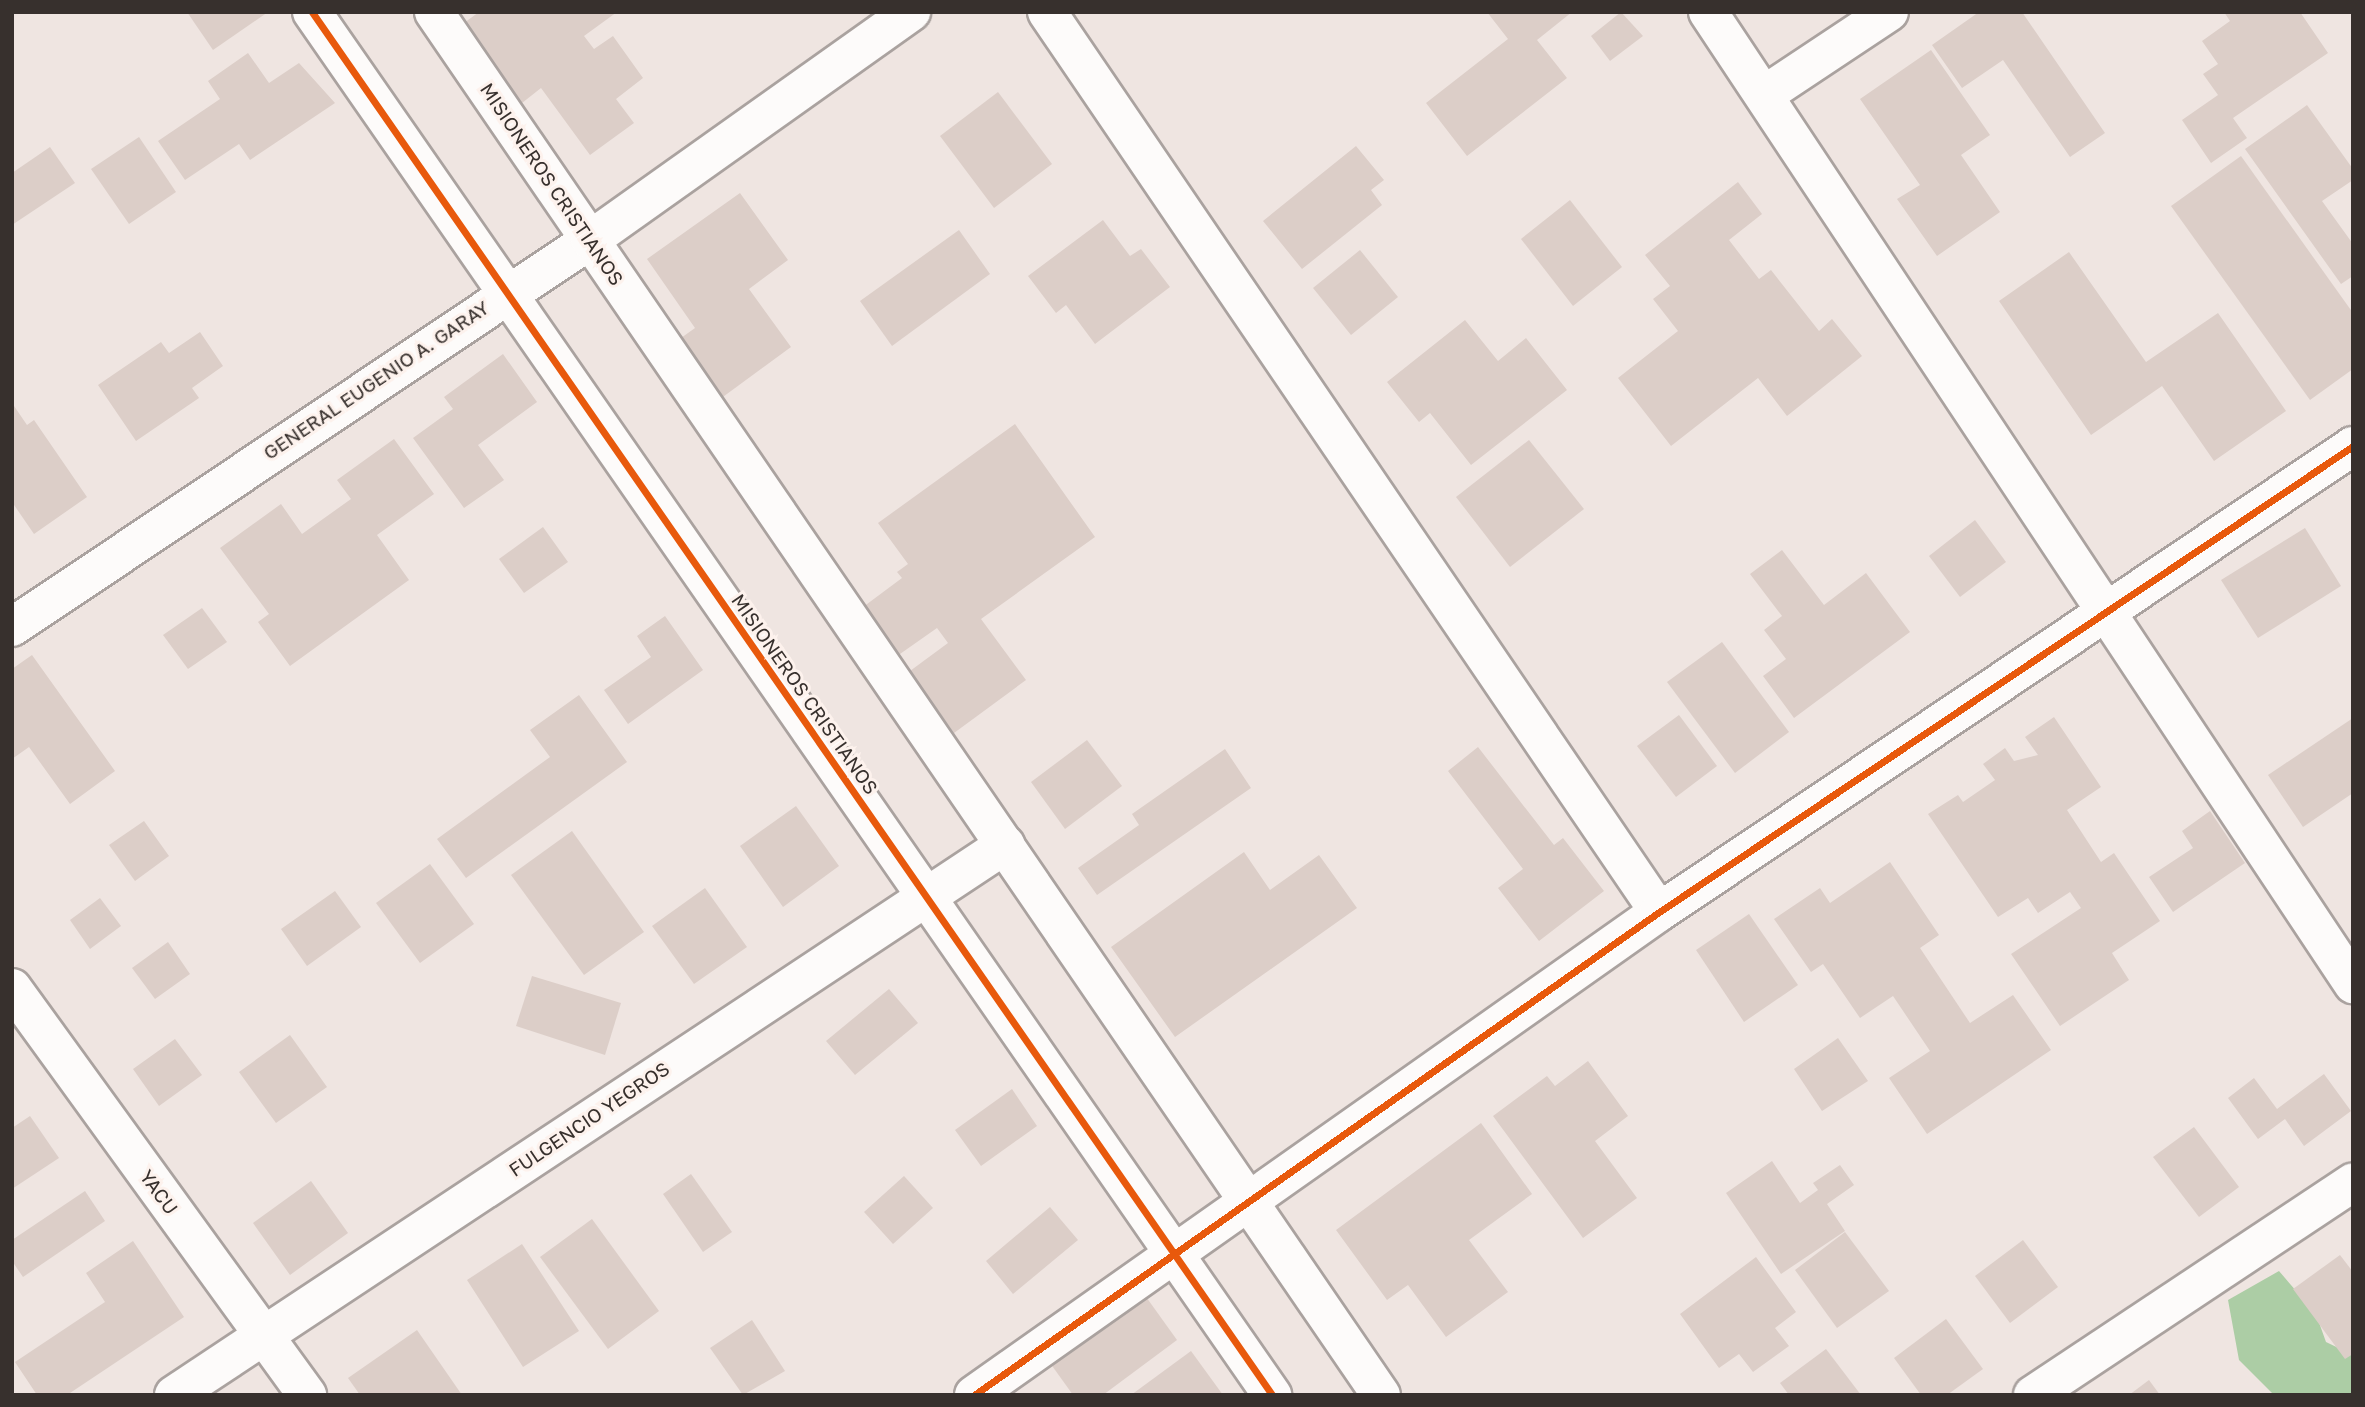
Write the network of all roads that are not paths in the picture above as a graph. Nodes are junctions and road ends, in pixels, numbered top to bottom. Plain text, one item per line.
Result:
1 (312, 12) edge
2 (434, 12) edge
3 (911, 12) edge
4 (1048, 12) edge
5 (1708, 12) edge
6 (1889, 12) edge
7 (1764, 95) junction
8 (590, 240) junction
9 (503, 294) junction
10 (2353, 446) edge
11 (2106, 618) junction
12 (12, 627) edge
13 (1005, 845) junction
14 (927, 895) junction
15 (1659, 912) junction
16 (2353, 984) edge
17 (12, 988) edge
18 (2353, 1182) edge
19 (1247, 1199) junction
20 (1177, 1257) junction
21 (262, 1336) junction
22 (174, 1395) edge
23 (307, 1395) edge
24 (974, 1395) edge
25 (1272, 1395) edge
26 (1381, 1395) edge
27 (2033, 1395) edge

1 - 9 street, MISIONEROS CRISTIANOS
2 - 8 street, MISIONEROS CRISTIANOS
3 - 8 street, GENERAL EUGENIO A. GARAY
4 - 15 street
5 - 7 street
6 - 7 street
7 - 11 street
8 - 9 street, GENERAL EUGENIO A. GARAY
8 - 13 street, MISIONEROS CRISTIANOS
9 - 12 street, GENERAL EUGENIO A. GARAY
9 - 14 street, MISIONEROS CRISTIANOS
10 - 11 street
11 - 15 street
11 - 16 street
13 - 14 street, FULGENCIO YEGROS
13 - 19 street, MISIONEROS CRISTIANOS
14 - 20 street, MISIONEROS CRISTIANOS
14 - 21 street, FULGENCIO YEGROS
15 - 19 street
17 - 21 street, YACU
18 - 27 street
19 - 20 street
19 - 26 street, MISIONEROS CRISTIANOS
20 - 24 street
20 - 25 street, MISIONEROS CRISTIANOS
21 - 22 street, FULGENCIO YEGROS
21 - 23 street, YACU

